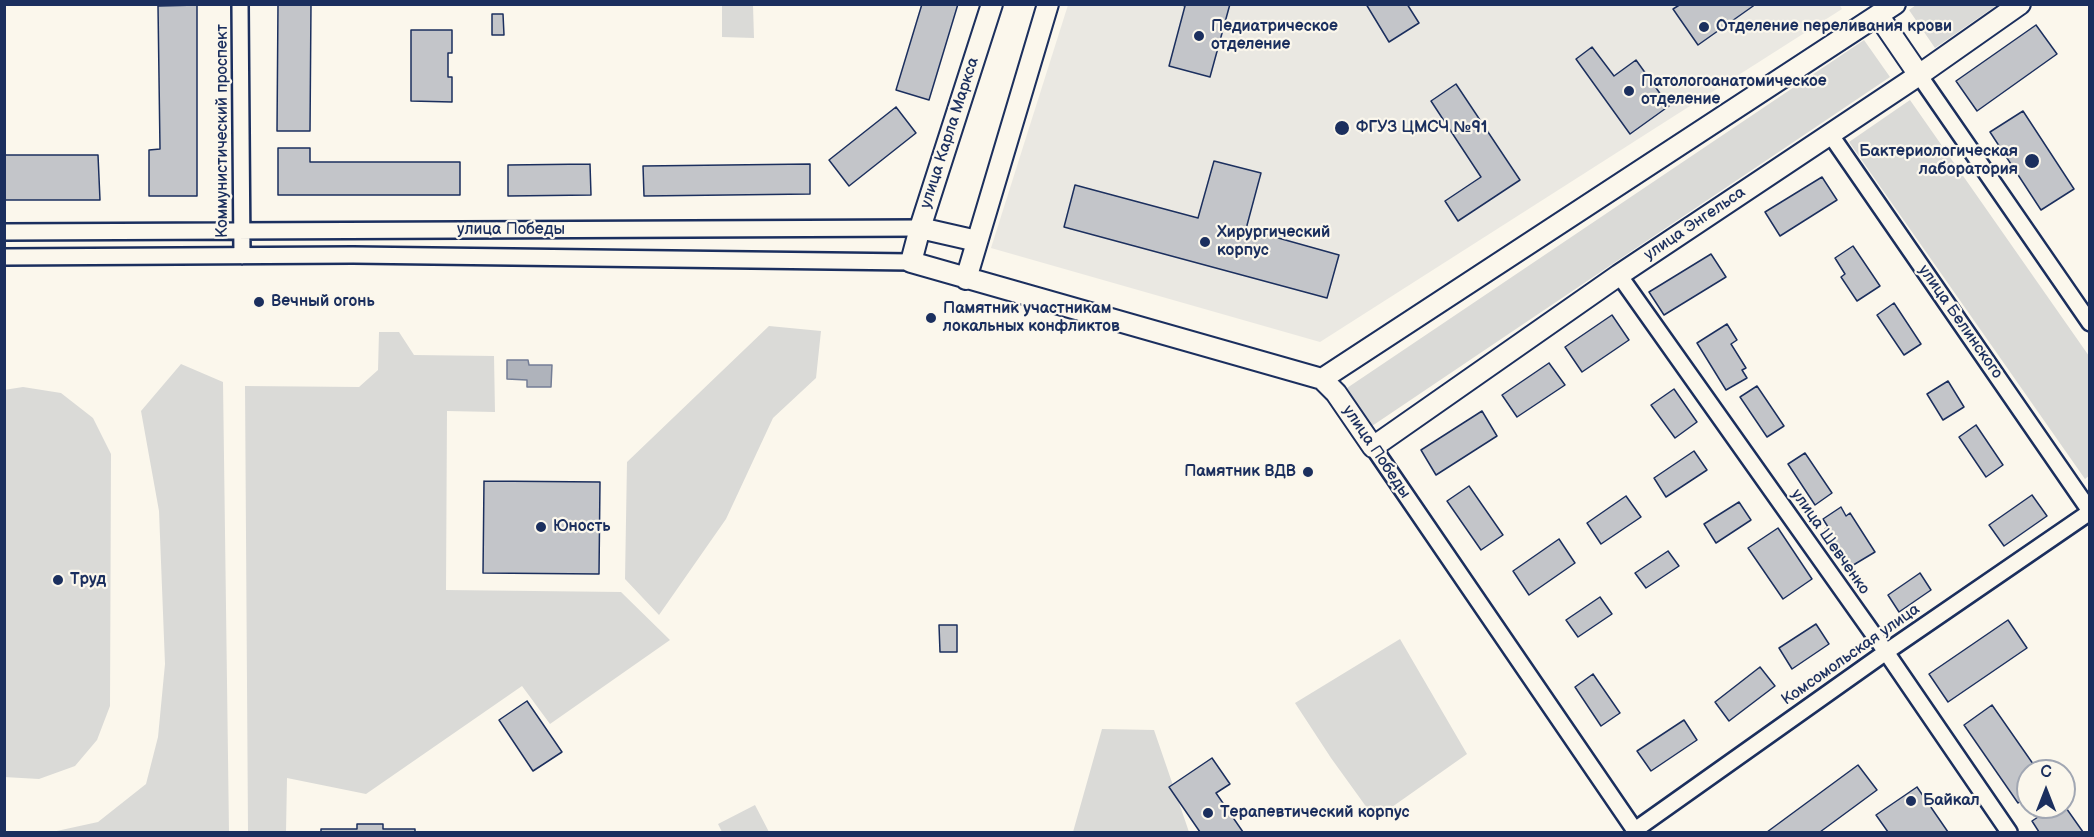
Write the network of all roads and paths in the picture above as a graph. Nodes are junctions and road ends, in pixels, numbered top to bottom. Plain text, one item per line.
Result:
1 (240, 4) edge
2 (992, 4) edge
3 (1048, 4) edge
4 (1895, 4) edge
5 (2020, 4) edge
6 (1874, 10) edge
7 (1919, 75) junction
8 (1830, 134) junction
9 (920, 228) junction
10 (241, 231) junction
11 (4, 232) edge
12 (977, 241) junction
13 (242, 256) junction
14 (4, 257) edge
15 (911, 262) junction
16 (1620, 274) junction
17 (966, 279) junction
18 (2090, 323) edge
19 (1322, 379) junction
20 (1372, 447) junction
21 (2090, 511) edge
22 (1886, 652) junction
23 (1636, 831) edge
24 (2009, 832) edge

1 - 10 street, Коммунистический проспект
2 - 9 main road, улица Карла Маркса
3 - 12 main road
4 - 6 main road
5 - 7 main road, улица Энгельса
6 - 7 main road
6 - 19 main road
7 - 8 main road, улица Энгельса
7 - 18 street
8 - 16 main road, улица Энгельса
8 - 21 street, улица Белинского
9 - 10 street, улица Победы
9 - 12 main road, улица Победы
9 - 15 main road, улица Карла Маркса
10 - 11 street, улица Победы
10 - 13 street, Коммунистический проспект
12 - 17 main road
13 - 14 street, улица Победы
13 - 15 street, улица Победы
15 - 17 main road, улица Победы
16 - 20 main road, улица Энгельса
16 - 22 street, улица Шевченко
17 - 19 main road, улица Победы
19 - 20 main road, улица Победы
20 - 23 street, улица Победы
21 - 22 street, Комсомольская улица
22 - 23 street, Комсомольская улица
22 - 24 street, улица Шевченко

